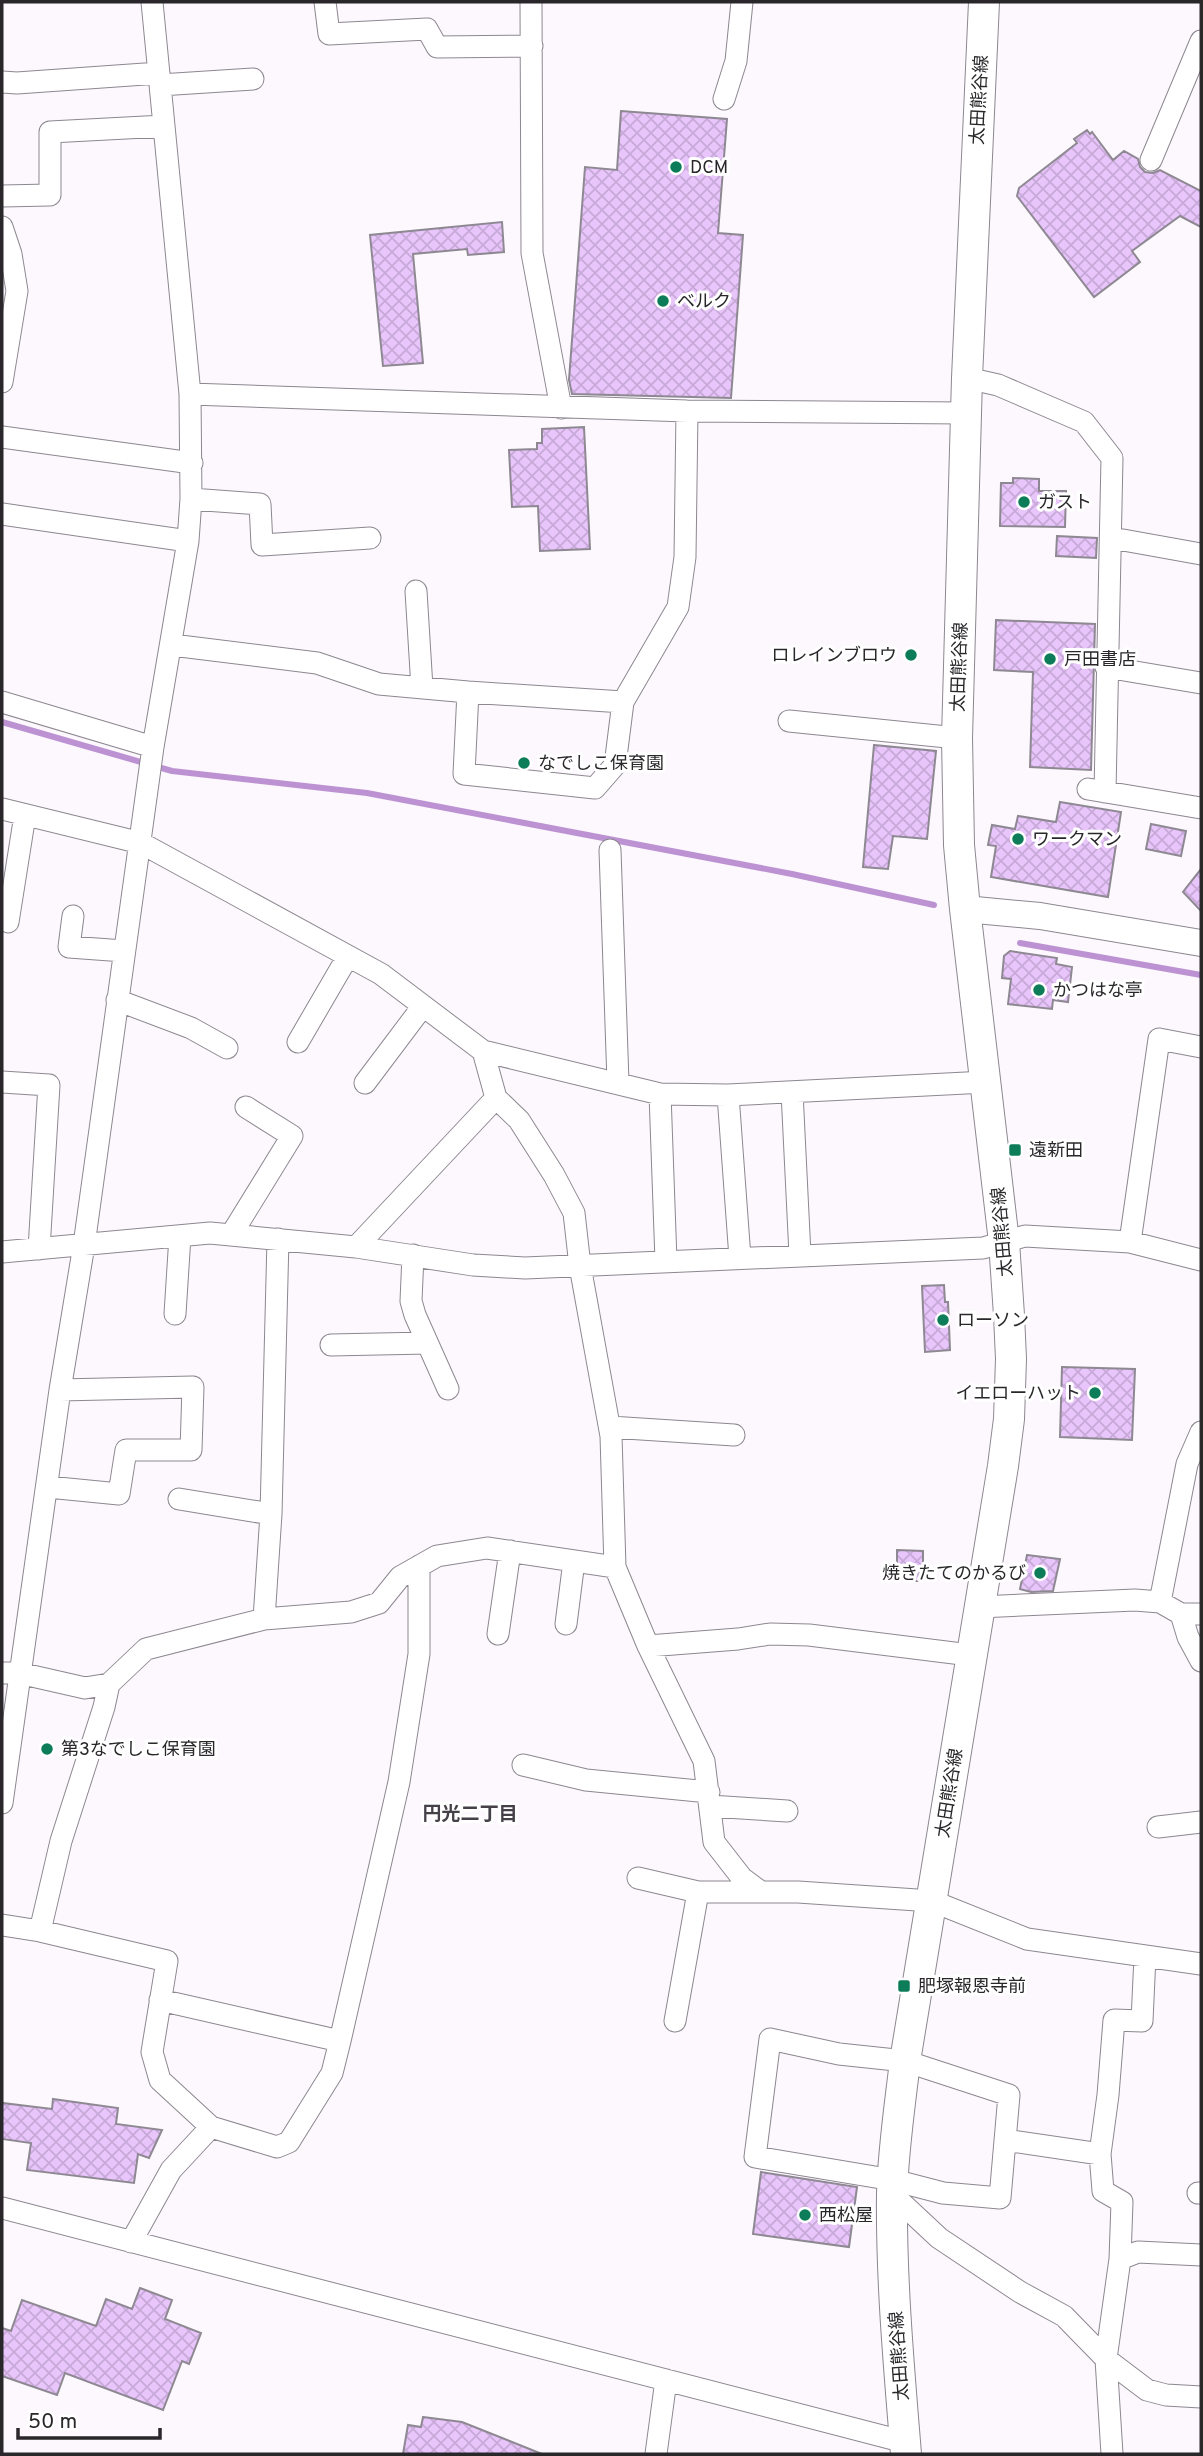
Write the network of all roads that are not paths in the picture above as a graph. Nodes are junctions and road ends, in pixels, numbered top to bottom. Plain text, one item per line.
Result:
1 (152, 2) edge
2 (326, 2) edge
3 (531, 2) edge
4 (743, 2) edge
5 (984, 2) edge
6 (1201, 41) edge
7 (532, 46) junction
8 (159, 79) junction
9 (253, 79) dead end
10 (2, 82) edge
11 (724, 99) dead end
12 (164, 126) junction
13 (1151, 160) dead end
14 (2, 195) edge
15 (2, 226) edge
16 (967, 378) junction
17 (2, 382) edge
18 (190, 394) junction
19 (561, 408) junction
20 (687, 411) junction
21 (966, 413) junction
22 (2, 437) edge
23 (191, 463) junction
24 (191, 499) junction
25 (2, 514) edge
26 (370, 538) dead end
27 (1112, 538) junction
28 (188, 541) junction
29 (1201, 554) edge
30 (416, 591) dead end
31 (172, 645) junction
32 (1106, 667) junction
33 (1201, 683) edge
34 (422, 688) junction
35 (468, 692) junction
36 (2, 702) edge
37 (623, 702) junction
38 (789, 721) dead end
39 (957, 738) junction
40 (153, 750) junction
41 (1201, 808) edge
42 (2, 809) edge
43 (25, 815) junction
44 (141, 843) junction
45 (610, 850) dead end
46 (965, 909) junction
47 (73, 916) dead end
48 (8, 922) dead end
49 (1201, 943) edge
50 (124, 951) junction
51 (348, 956) junction
52 (117, 1000) junction
53 (423, 1006) junction
54 (298, 1042) dead end
55 (1201, 1047) edge
56 (227, 1048) dead end
57 (483, 1051) junction
58 (2, 1082) edge
59 (618, 1082) junction
60 (986, 1082) junction
61 (365, 1083) dead end
62 (792, 1092) junction
63 (660, 1094) junction
64 (728, 1095) junction
65 (496, 1098) junction
66 (246, 1107) dead end
67 (231, 1235) junction
68 (180, 1236) junction
69 (278, 1239) junction
70 (1004, 1242) junction
71 (1130, 1242) junction
72 (85, 1245) junction
73 (356, 1247) junction
74 (39, 1249) junction
75 (2, 1252) edge
76 (413, 1255) junction
77 (800, 1255) junction
78 (740, 1258) junction
79 (666, 1261) junction
80 (1201, 1261) edge
81 (580, 1266) junction
82 (175, 1314) dead end
83 (427, 1343) junction
84 (331, 1345) dead end
85 (448, 1389) dead end
86 (61, 1390) junction
87 (610, 1427) junction
88 (1201, 1432) edge
89 (734, 1435) dead end
90 (48, 1487) junction
91 (179, 1499) dead end
92 (271, 1514) junction
93 (510, 1551) junction
94 (573, 1561) junction
95 (419, 1566) junction
96 (615, 1567) junction
97 (1160, 1602) junction
98 (979, 1607) junction
99 (1191, 1614) edge
100 (264, 1619) junction
101 (566, 1624) dead end
102 (498, 1634) dead end
103 (648, 1646) junction
104 (970, 1655) junction
105 (1201, 1661) edge
106 (10, 1673) edge
107 (109, 1684) junction
108 (523, 1765) dead end
109 (710, 1799) junction
110 (2, 1803) edge
111 (787, 1811) dead end
112 (1201, 1822) edge
113 (1158, 1827) dead end
114 (638, 1878) dead end
115 (698, 1892) junction
116 (761, 1892) junction
117 (932, 1901) junction
118 (2, 1925) edge
119 (40, 1931) junction
120 (1145, 1956) junction
121 (1199, 1967) edge
122 (160, 2000) junction
123 (675, 2021) dead end
124 (340, 2042) junction
125 (905, 2061) junction
126 (211, 2127) junction
127 (1005, 2140) junction
128 (1100, 2154) junction
129 (892, 2187) junction
130 (2, 2208) edge
131 (131, 2242) junction
132 (1201, 2255) edge
133 (1121, 2259) junction
134 (1106, 2359) junction
135 (666, 2380) junction
136 (1201, 2397) edge
137 (905, 2448) edge
138 (656, 2454) edge
139 (1112, 2454) edge

1 - 8 street
2 - 7 street
3 - 7 street
4 - 11 street
5 - 16 main road, 太田熊谷線
6 - 13 street
7 - 19 street
8 - 9 street
8 - 10 street
8 - 12 street
12 - 14 street
12 - 18 street
15 - 17 street
16 - 21 main road, 太田熊谷線
16 - 27 street
18 - 19 street
18 - 23 street
19 - 20 street
20 - 21 street
20 - 37 street
21 - 39 main road, 太田熊谷線
22 - 23 street
23 - 24 street
24 - 26 street
24 - 28 street
25 - 28 street
27 - 29 street
27 - 32 street
28 - 31 street
30 - 34 street
31 - 34 street
31 - 40 street
32 - 33 street
32 - 41 street
34 - 35 street
35 - 37 street
35 - 37 street
36 - 40 street
38 - 39 street
39 - 46 main road, 太田熊谷線
40 - 44 street
42 - 43 street
43 - 44 street
43 - 48 street
44 - 50 street
44 - 51 street
45 - 59 street
46 - 49 street
46 - 60 main road, 太田熊谷線
47 - 50 street
50 - 52 street
51 - 53 street
51 - 54 street
52 - 56 street
52 - 72 street
53 - 57 street
53 - 61 street
55 - 71 street
57 - 59 street
57 - 65 street
58 - 74 street
59 - 63 street
60 - 62 street
60 - 70 main road, 太田熊谷線
62 - 64 street
62 - 77 street
63 - 64 street
63 - 79 street
64 - 78 street
65 - 73 street
65 - 81 street
66 - 67 street
67 - 68 street
67 - 69 street
68 - 72 street
68 - 82 street
69 - 73 street
69 - 92 street
70 - 71 street
70 - 77 street
70 - 98 main road, 太田熊谷線
71 - 80 street
72 - 74 street
72 - 86 street
73 - 76 street
74 - 75 street
76 - 81 street
76 - 83 street
77 - 78 street
78 - 79 street
79 - 81 street
81 - 87 street
83 - 84 street
83 - 85 street
86 - 90 street
86 - 90 street
87 - 89 street
87 - 96 street
88 - 97 street
90 - 106 street
91 - 92 street
92 - 100 street
93 - 94 street
93 - 95 street
93 - 102 street
94 - 96 street
94 - 101 street
95 - 100 street
95 - 124 street
96 - 103 street
97 - 98 street
97 - 99 street
98 - 104 main road, 太田熊谷線
99 - 105 street
100 - 107 street
103 - 104 street
103 - 109 street
104 - 117 main road, 太田熊谷線
106 - 107 street
106 - 110 street
107 - 119 street
108 - 109 street
109 - 111 street
109 - 116 street
112 - 113 street
114 - 115 street
115 - 116 street
115 - 123 street
116 - 117 street
117 - 120 street
117 - 125 main road, 太田熊谷線
118 - 119 street
119 - 122 street
120 - 121 street
120 - 128 street
122 - 124 street
122 - 126 street
124 - 126 street
125 - 127 street
125 - 129 main road, 太田熊谷線
125 - 129 street
126 - 131 street
127 - 128 street
127 - 129 street
128 - 133 street
129 - 134 street
129 - 137 main road, 太田熊谷線
130 - 131 street
131 - 135 street
132 - 133 street
133 - 134 street
134 - 136 street
134 - 139 street
135 - 137 street
135 - 138 street

